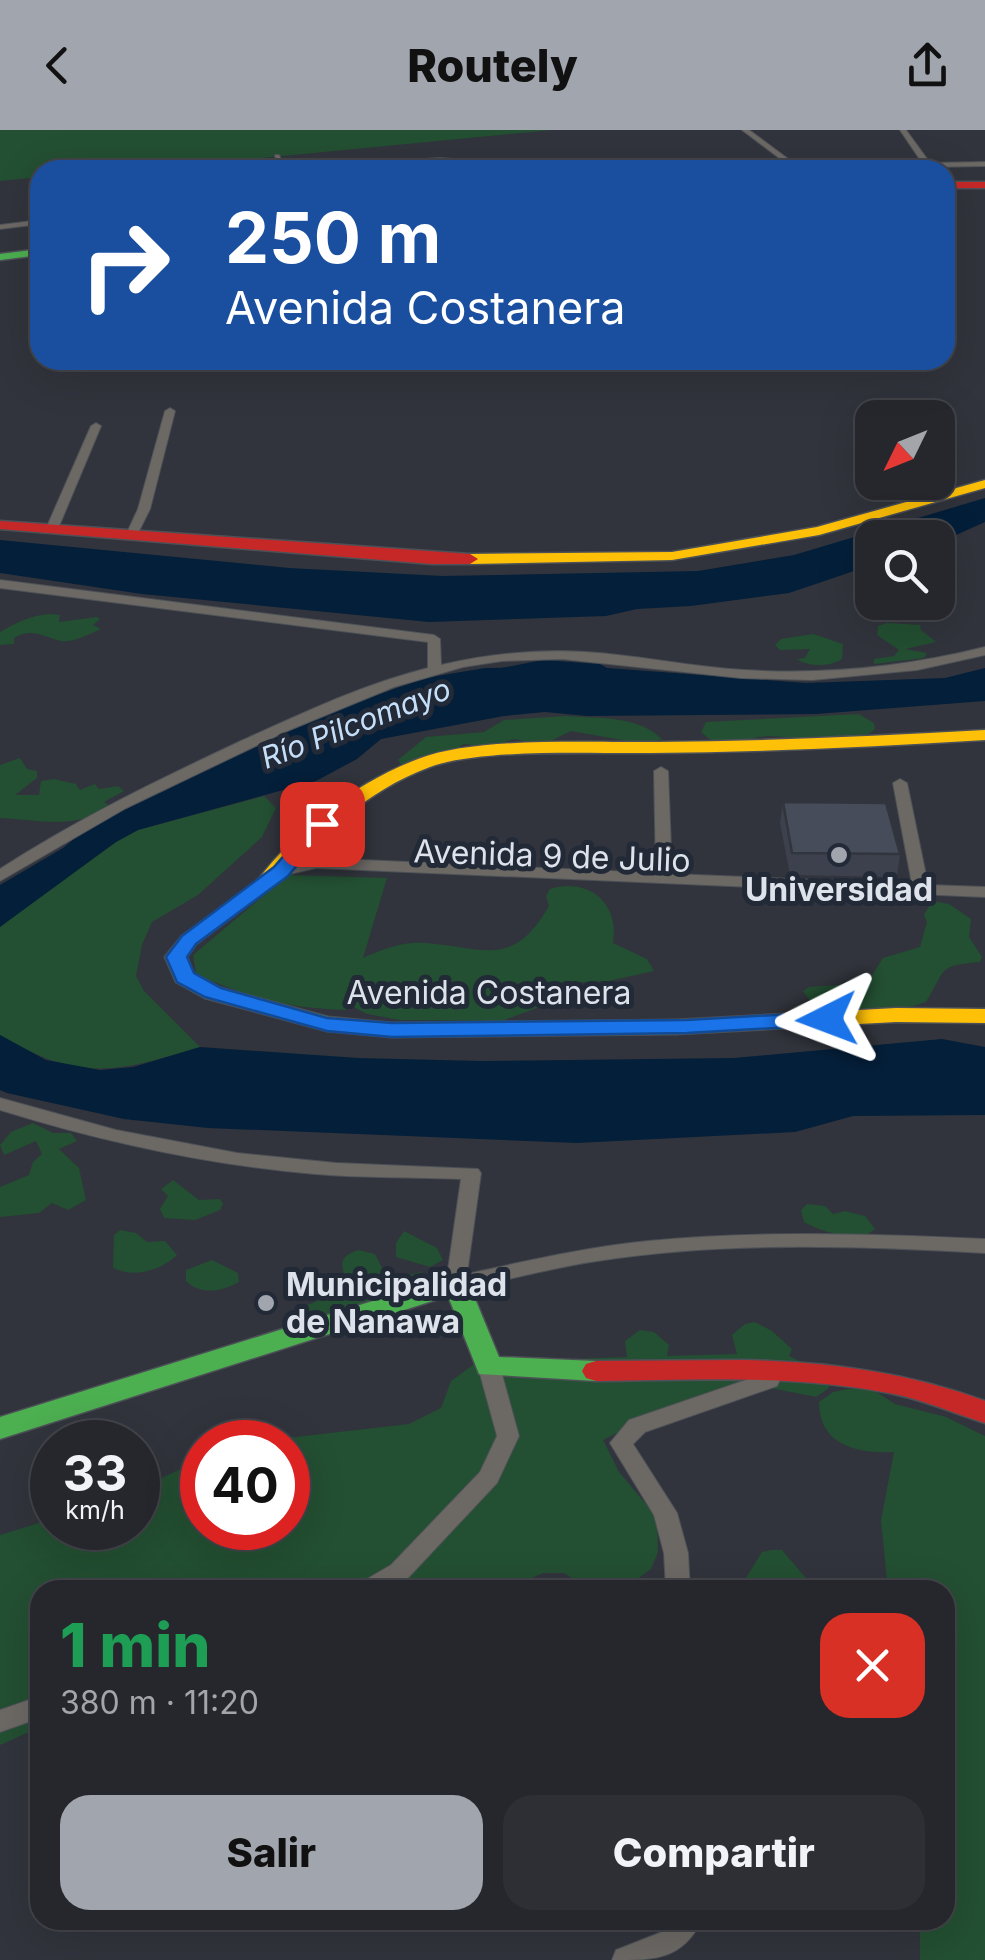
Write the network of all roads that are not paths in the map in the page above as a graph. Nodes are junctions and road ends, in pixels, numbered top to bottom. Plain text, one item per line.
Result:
1 (745, 130) edge
2 (903, 130) edge
3 (277, 156) dead end
4 (278, 160) edge
5 (785, 160) edge
6 (924, 160) edge
7 (955, 164) edge
8 (985, 164) edge
9 (955, 185) edge
10 (985, 185) edge
11 (0, 212) edge
12 (30, 223) edge
13 (15, 225) junction
14 (0, 226) edge
15 (30, 253) edge
16 (0, 257) edge
17 (170, 411) dead end
18 (96, 426) dead end
19 (985, 484) edge
20 (0, 525) edge
21 (52, 531) junction
22 (130, 538) junction
23 (0, 584) edge
24 (985, 651) edge
25 (435, 668) junction
26 (985, 734) edge
27 (661, 770) dead end
28 (900, 782) dead end
29 (281, 872) junction
30 (0, 876) edge
31 (664, 878) junction
32 (797, 889) junction
33 (921, 889) junction
34 (985, 892) edge
35 (985, 902) edge
36 (985, 1016) edge
37 (0, 1104) edge
38 (985, 1246) edge
39 (456, 1284) junction
40 (489, 1367) junction
41 (789, 1372) junction
42 (985, 1412) edge
43 (0, 1428) edge
44 (386, 1580) edge
45 (677, 1580) edge
46 (30, 1710) edge
47 (0, 1721) edge
48 (681, 1930) edge
49 (626, 1960) edge

1 - 5 street
2 - 6 street
3 - 4 street
7 - 8 street
9 - 10 street
11 - 13 street
12 - 13 street
13 - 14 street
15 - 16 street
17 - 22 street
18 - 21 street
19 - 22 street
20 - 21 street
21 - 22 street
23 - 25 street
24 - 25 street
25 - 30 street
26 - 29 street, Avenida Costanera
27 - 31 street
28 - 33 street
29 - 31 street, Avenida 9 de Julio
29 - 32 street, Avenida 9 de Julio
29 - 36 street, Avenida Costanera
31 - 32 street, Avenida 9 de Julio
32 - 33 street, Avenida 9 de Julio
32 - 35 street, Avenida 9 de Julio
33 - 34 street, Avenida 9 de Julio
37 - 39 street
38 - 39 street
39 - 40 street
39 - 43 street
40 - 41 street
40 - 44 street
41 - 42 street
41 - 45 street
46 - 47 street
48 - 49 street

